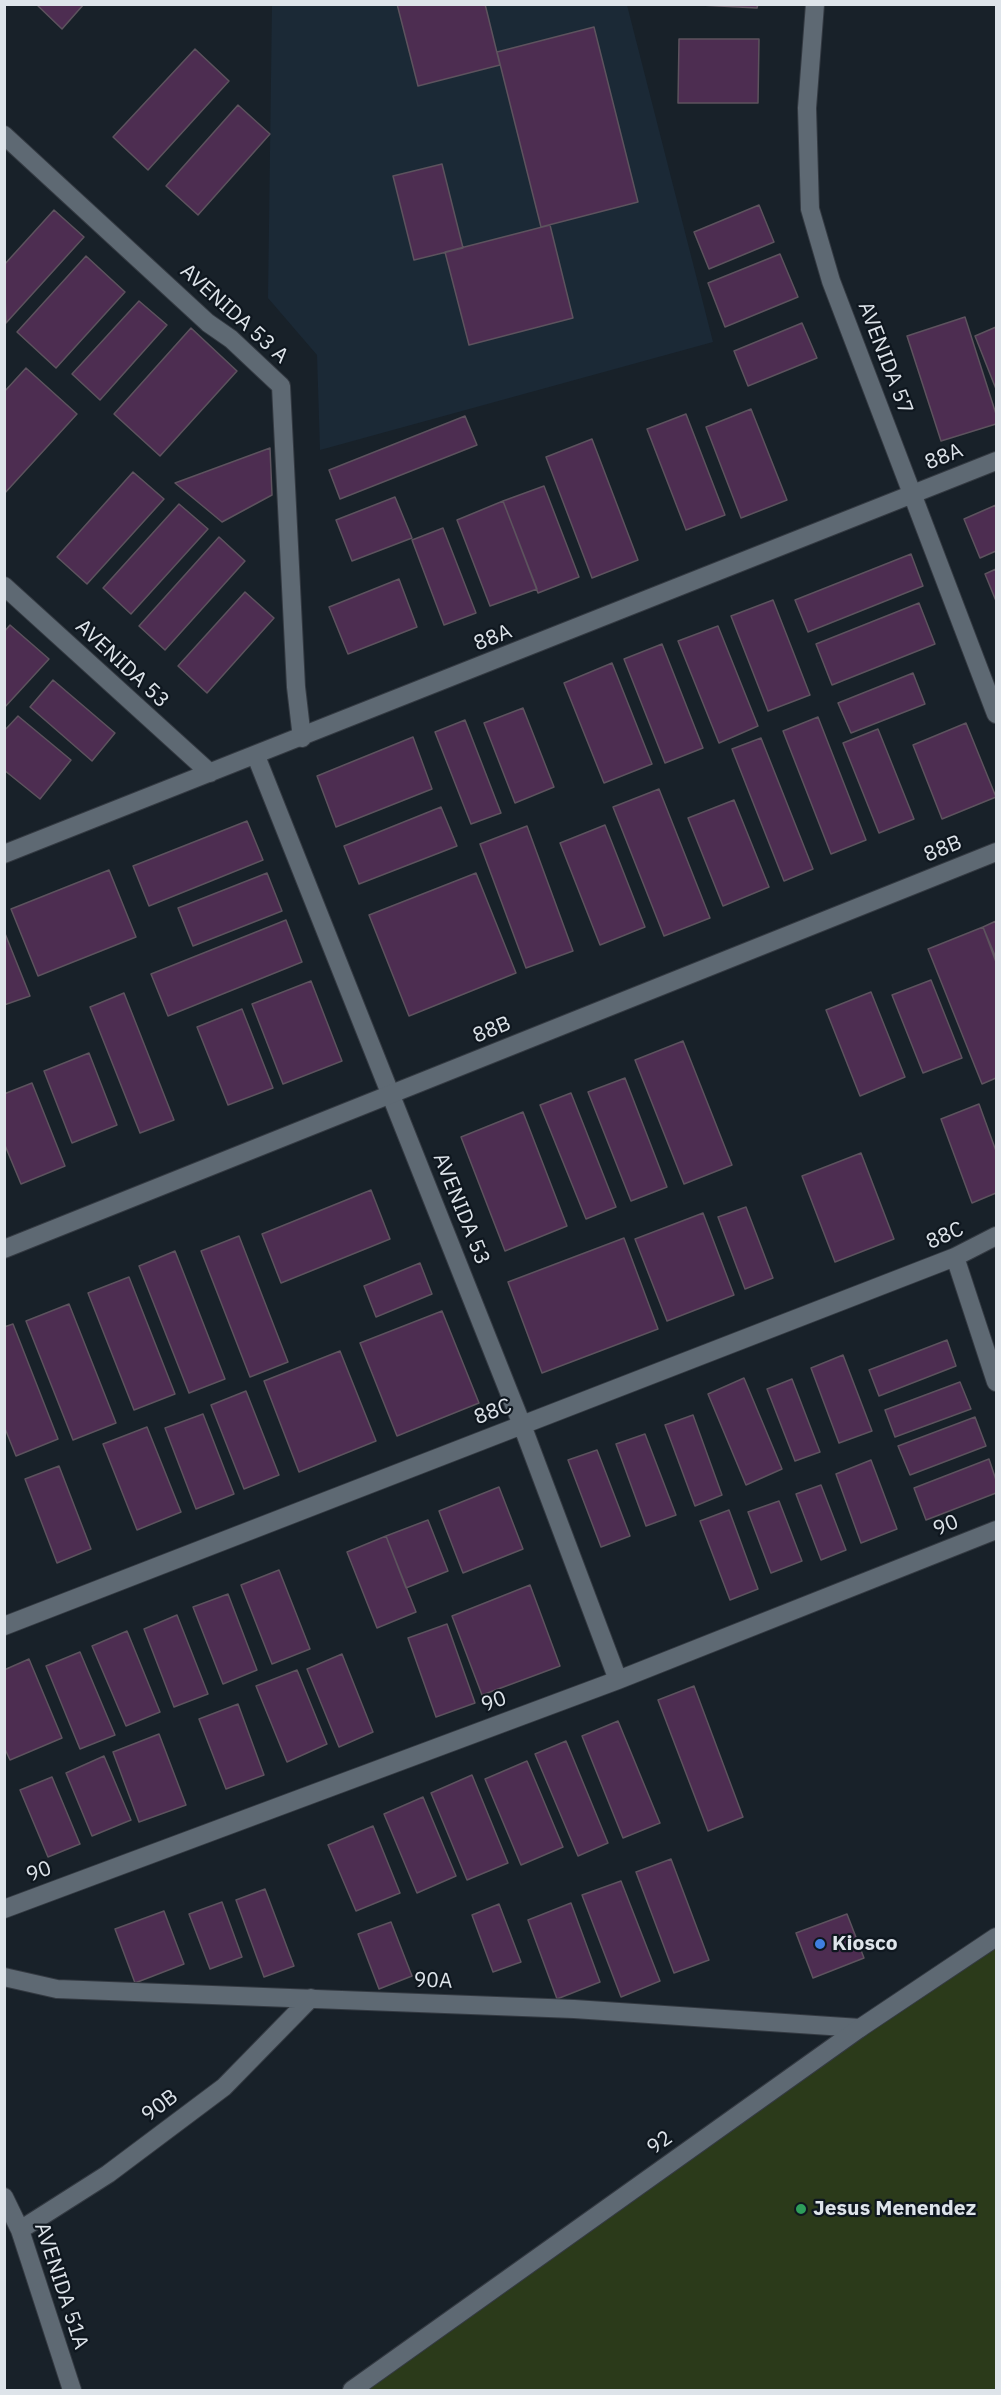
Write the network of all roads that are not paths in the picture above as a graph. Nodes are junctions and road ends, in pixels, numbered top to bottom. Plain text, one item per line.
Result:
1 (814, 4) edge
2 (4, 135) edge
3 (996, 461) edge
4 (914, 494) junction
5 (4, 586) edge
6 (996, 714) edge
7 (302, 738) junction
8 (256, 756) junction
9 (210, 774) junction
10 (996, 852) edge
11 (4, 854) edge
12 (391, 1095) junction
13 (996, 1236) edge
14 (4, 1249) edge
15 (956, 1257) junction
16 (996, 1382) edge
17 (522, 1425) junction
18 (996, 1530) edge
19 (4, 1626) edge
20 (618, 1680) junction
21 (4, 1909) edge
22 (996, 1937) edge
23 (4, 1977) edge
24 (311, 1998) junction
25 (860, 2028) junction
26 (4, 2197) edge
27 (20, 2230) junction
28 (72, 2391) edge
29 (352, 2391) edge

1 - 4 street, AVENIDA 57
2 - 7 street, AVENIDA 53 A
3 - 4 street, 88A
4 - 6 street, AVENIDA 57
4 - 7 street, 88A
5 - 9 street, AVENIDA 53
7 - 8 street, 88A
8 - 9 street, 88A
8 - 12 street, AVENIDA 53
9 - 11 street, 88A
10 - 12 street, 88B
12 - 14 street, 88B
12 - 17 street, AVENIDA 53
13 - 15 street, 88C
15 - 16 street
15 - 17 street, 88C
17 - 19 street, 88C
17 - 20 street, AVENIDA 53
18 - 20 street, 90
20 - 21 street, 90
22 - 25 street, 92
23 - 24 street, 90A
24 - 25 street, 90A
24 - 27 street, 90B
25 - 29 street, 92
26 - 27 street, AVENIDA 51A
27 - 28 street, AVENIDA 51A

